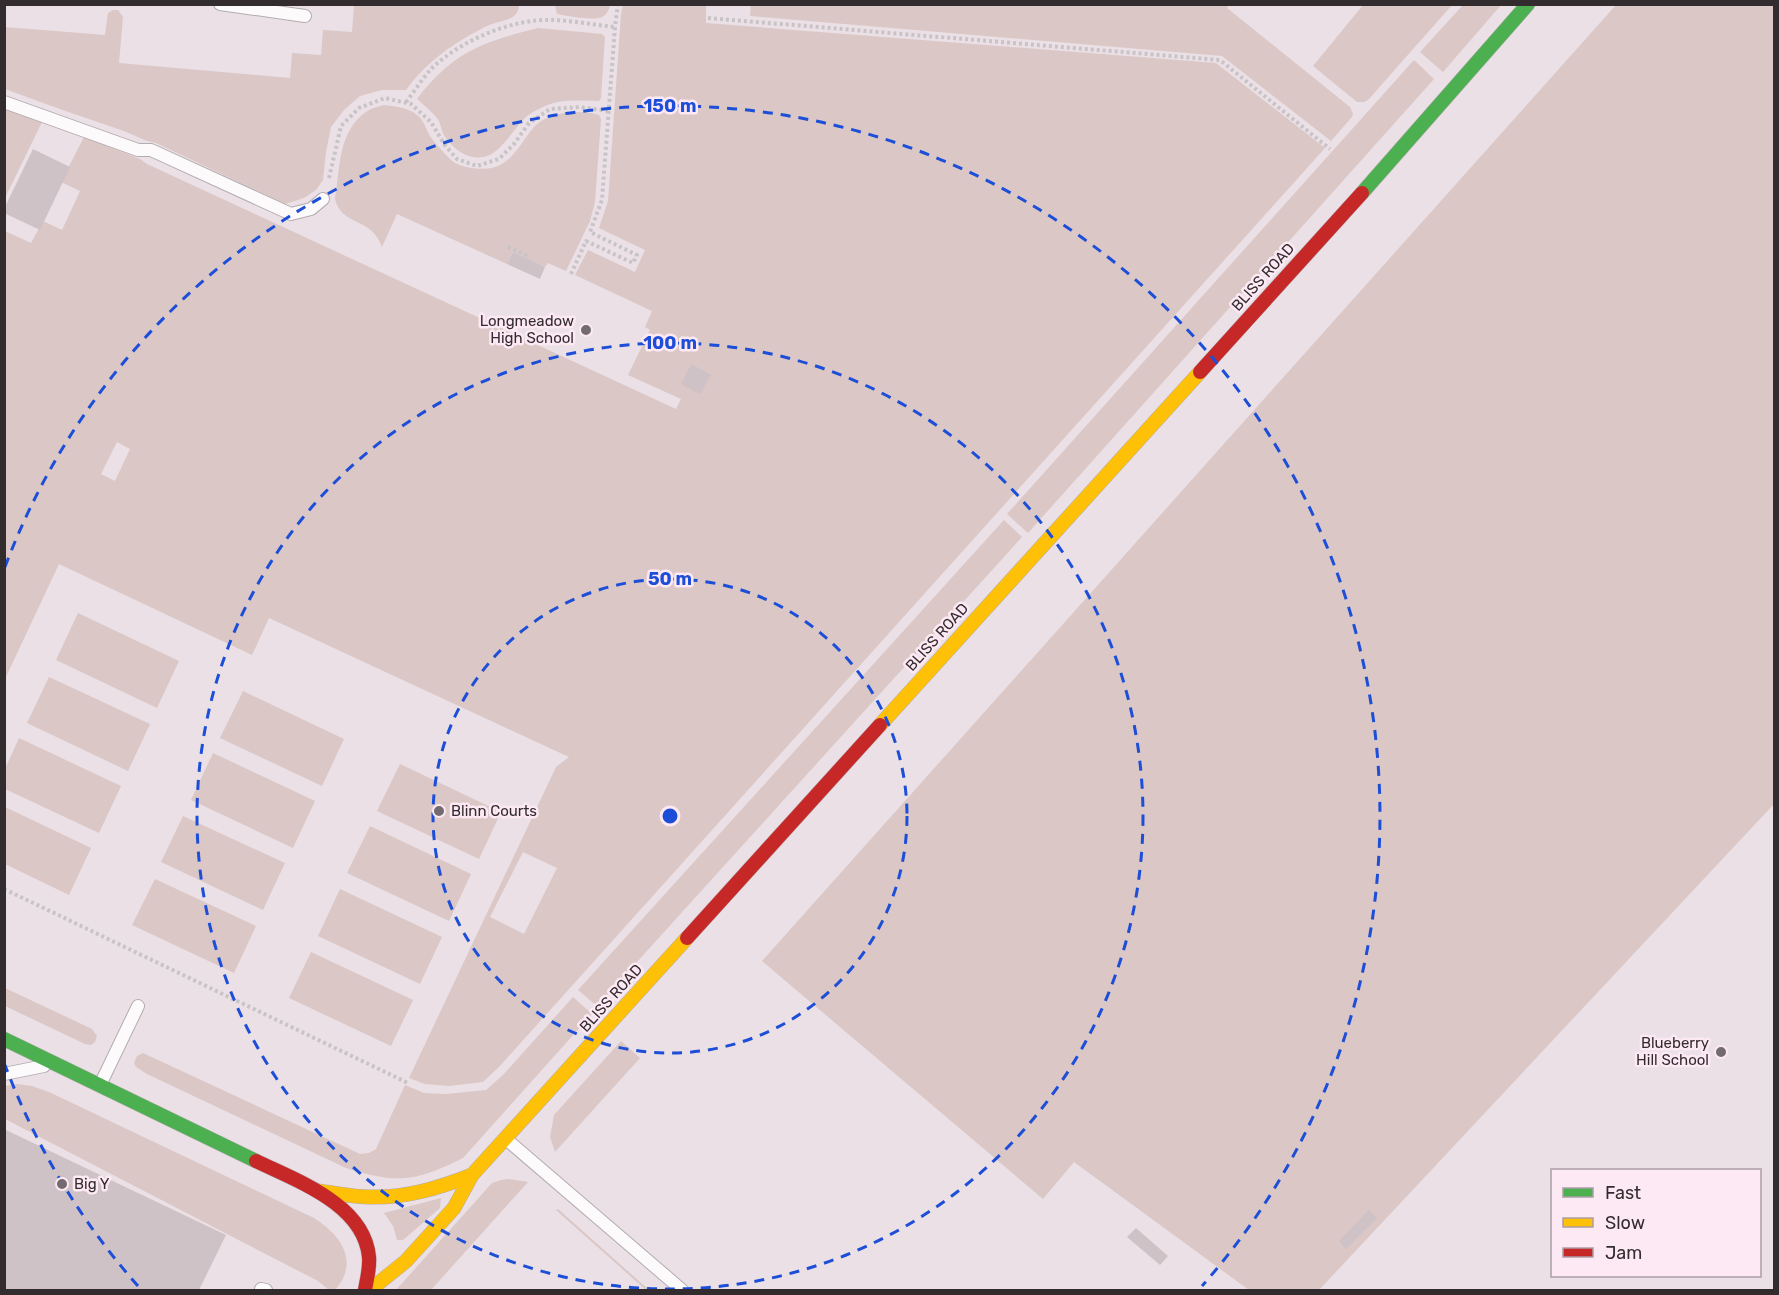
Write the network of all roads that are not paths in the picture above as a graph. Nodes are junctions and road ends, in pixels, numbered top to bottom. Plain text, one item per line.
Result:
1 (220, 4) edge
2 (1528, 4) edge
3 (305, 16) dead end
4 (4, 102) edge
5 (323, 199) road end
6 (138, 1006) dead end
7 (4, 1039) edge
8 (54, 1063) junction
9 (4, 1074) edge
10 (100, 1086) junction
11 (506, 1138) junction
12 (472, 1175) junction
13 (318, 1191) junction
14 (365, 1290) edge
15 (370, 1290) edge
16 (682, 1290) edge

1 - 3 lane
2 - 11 main road, BLISS ROAD
4 - 5 lane
6 - 10 lane
7 - 8 main road
8 - 9 lane
8 - 10 main road
10 - 13 main road
11 - 12 main road, BLISS ROAD
11 - 16 lane
12 - 13 main road
12 - 15 main road, BLISS ROAD
13 - 14 main road

